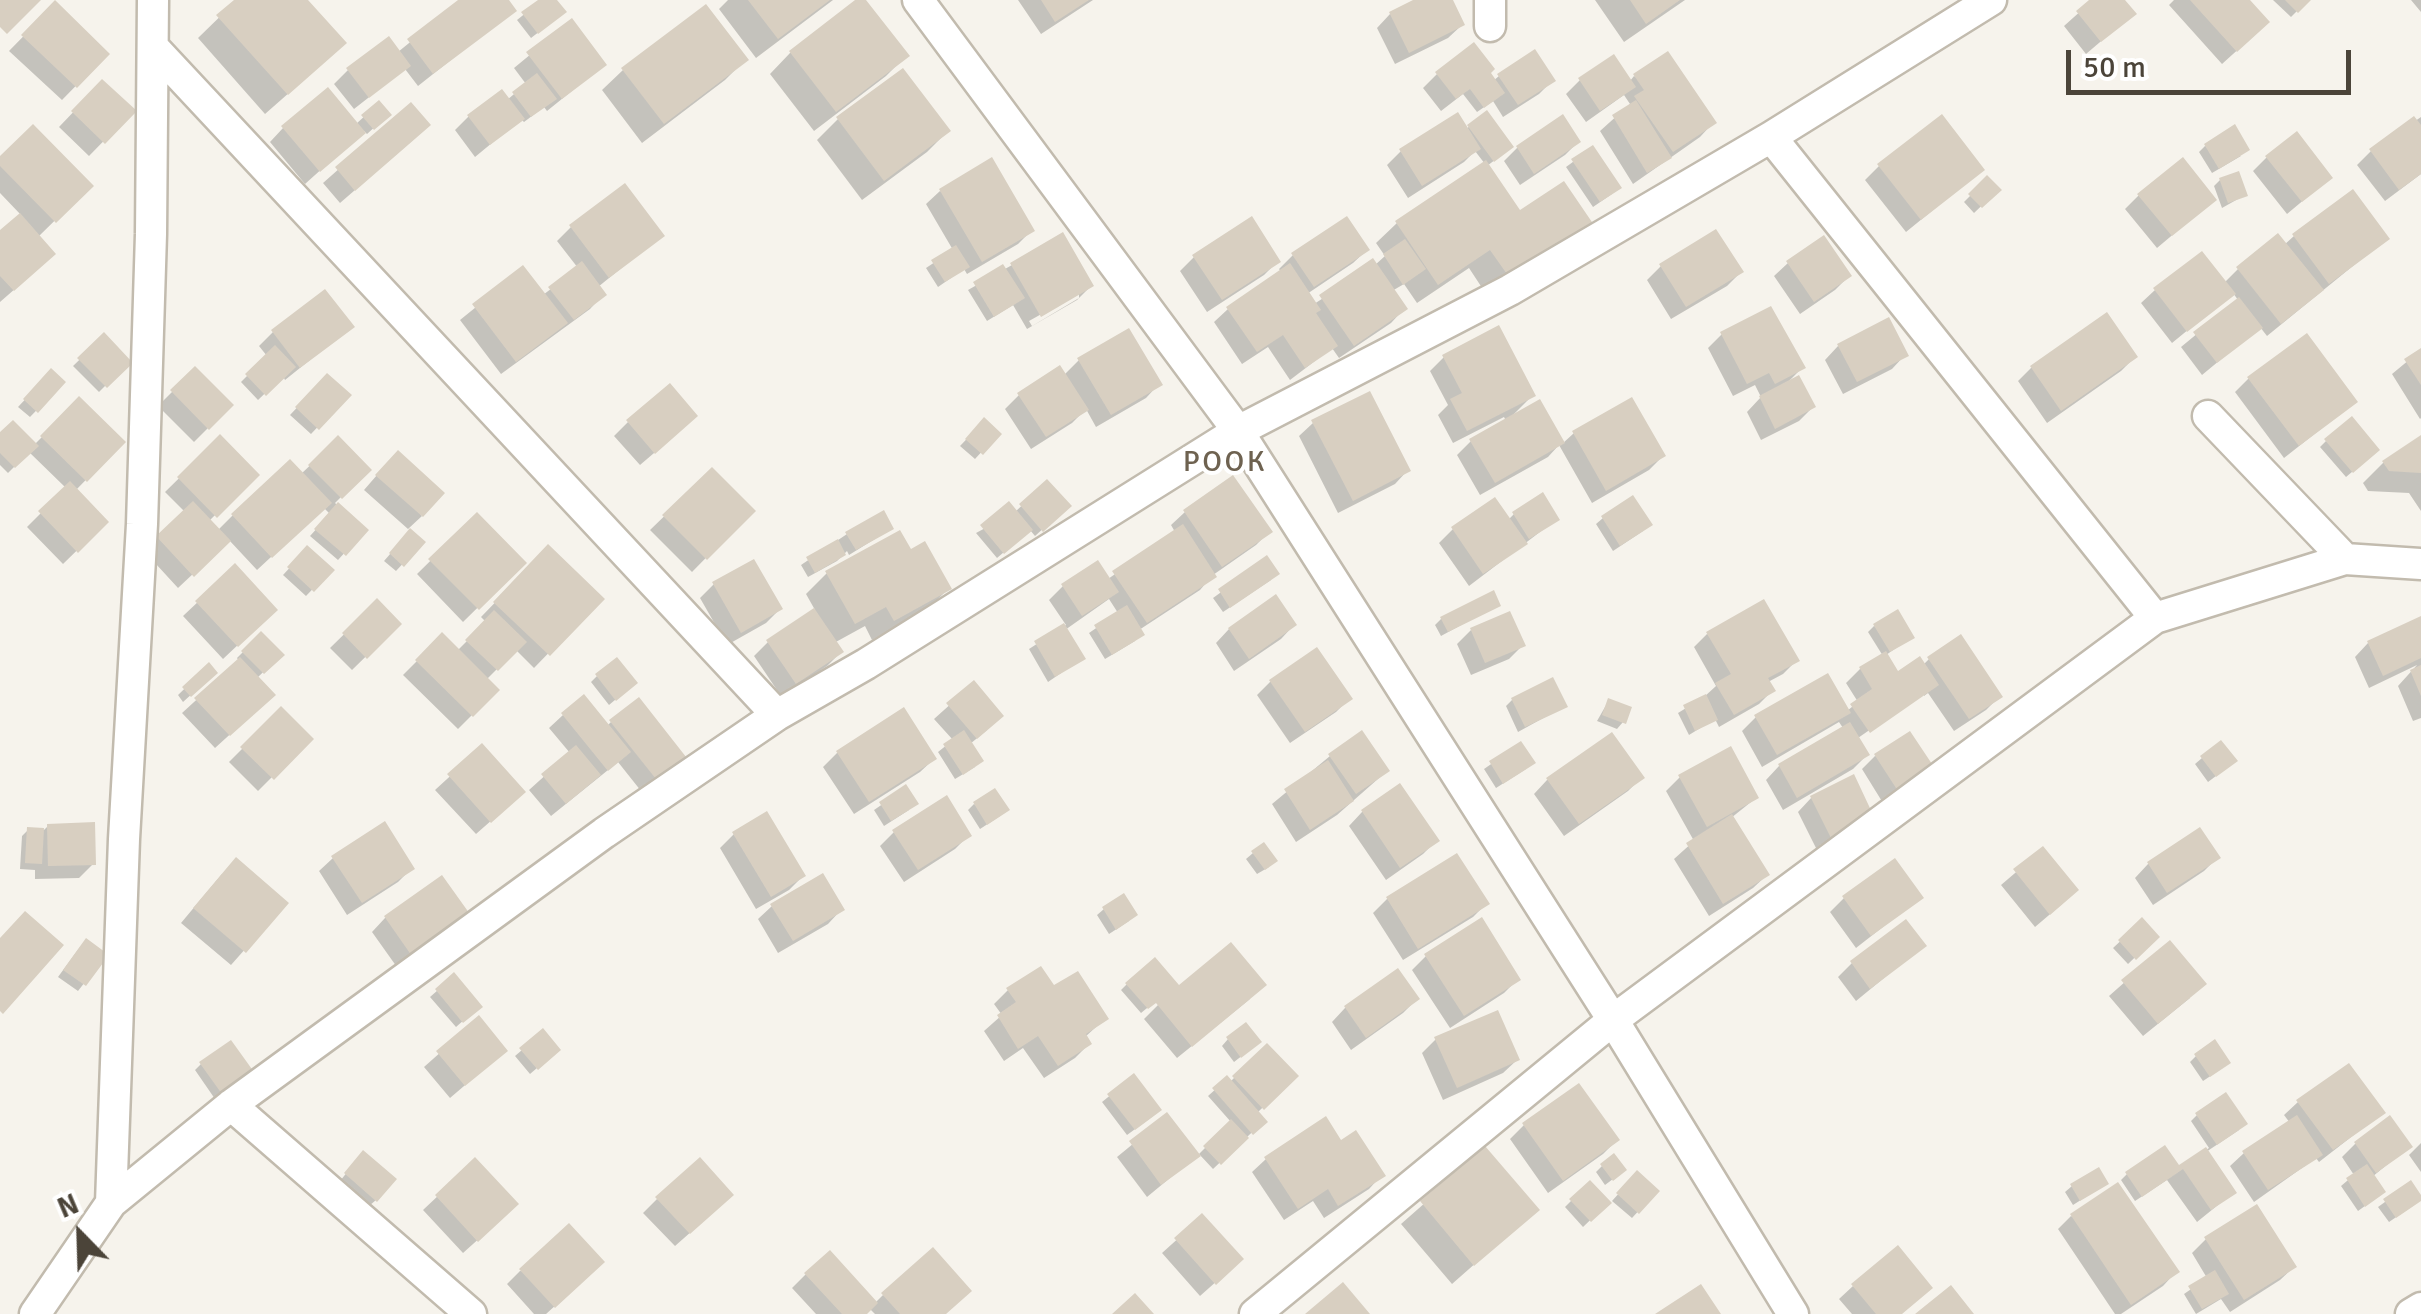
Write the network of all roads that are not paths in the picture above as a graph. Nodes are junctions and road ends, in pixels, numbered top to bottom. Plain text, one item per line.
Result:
1 (153, 0) edge
2 (918, 0) edge
3 (1991, 0) edge
4 (153, 46) junction
5 (1771, 136) junction
6 (2208, 416) dead end
7 (1238, 431) junction
8 (2345, 559) junction
9 (2421, 564) edge
10 (2155, 618) junction
11 (778, 715) junction
12 (1613, 1020) junction
13 (231, 1105) junction
14 (111, 1203) junction
15 (2421, 1308) edge
16 (35, 1314) edge
17 (471, 1314) edge
18 (1256, 1314) edge
19 (1793, 1314) edge
20 (2410, 1314) edge

1 - 4 street
2 - 7 street
3 - 5 street
4 - 11 street
4 - 14 street
5 - 7 street
5 - 10 street
6 - 8 street
7 - 11 street
7 - 12 street
8 - 9 street
8 - 10 street
10 - 12 street
11 - 13 street
12 - 18 street
12 - 19 street
13 - 14 street
13 - 17 street
14 - 16 street
15 - 20 street

